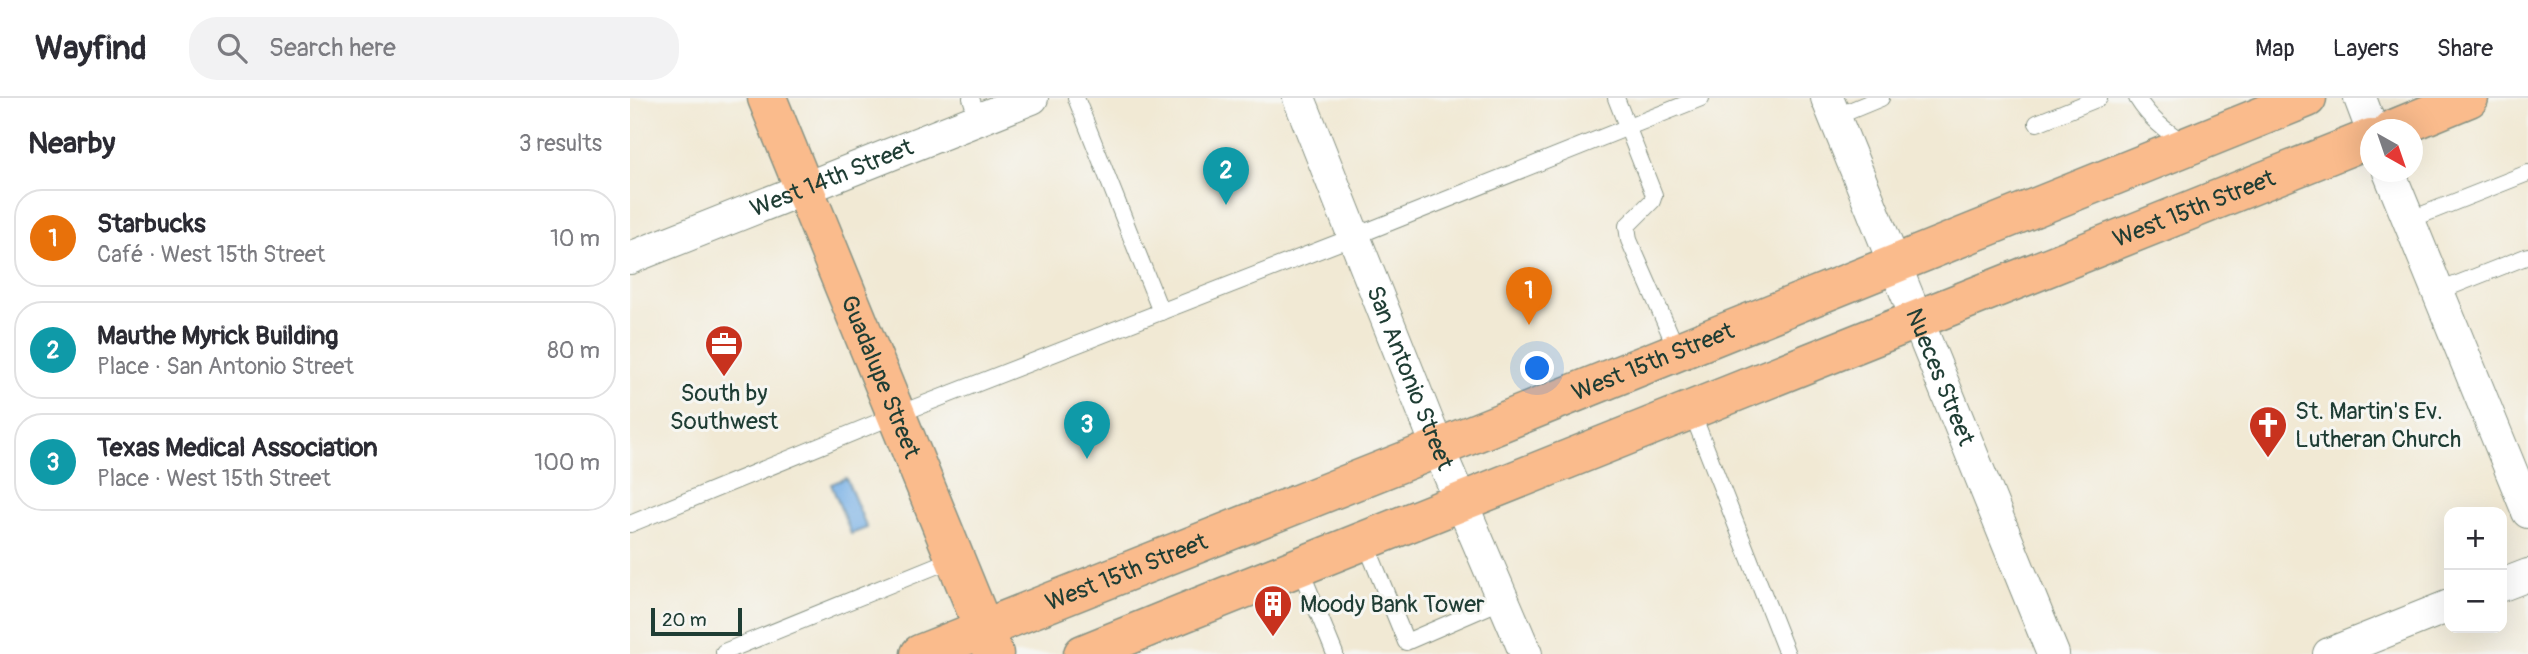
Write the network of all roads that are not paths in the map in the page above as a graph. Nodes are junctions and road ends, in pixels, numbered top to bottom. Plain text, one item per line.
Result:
1 (766, 98) edge
2 (1032, 98) edge
3 (1076, 98) edge
4 (1299, 98) edge
5 (1616, 98) edge
6 (1701, 98) edge
7 (1881, 98) edge
8 (2099, 98) edge
9 (2137, 98) edge
10 (2307, 98) edge
11 (2360, 98) edge
12 (2469, 98) edge
13 (1831, 108) edge
14 (975, 109) edge
15 (2368, 119) edge
16 (2418, 119) edge
17 (2037, 123) dead end
18 (1627, 127) junction
19 (2360, 142) edge
20 (2188, 146) junction
21 (2528, 173) edge
22 (2393, 182) edge
23 (804, 188) junction
24 (2409, 220) junction
25 (1353, 237) junction
26 (2528, 256) edge
27 (630, 258) edge
28 (1896, 264) junction
29 (2437, 292) junction
30 (1161, 312) junction
31 (1917, 318) junction
32 (1678, 352) junction
33 (1691, 410) junction
34 (896, 415) junction
35 (1438, 448) junction
36 (1460, 500) junction
37 (2528, 512) edge
38 (630, 524) edge
39 (1364, 539) junction
40 (955, 558) junction
41 (1299, 565) junction
42 (2528, 575) edge
43 (2507, 583) edge
44 (1503, 600) junction
45 (2444, 608) edge
46 (989, 641) edge
47 (747, 650) edge
48 (724, 652) dead end
49 (920, 654) edge
50 (1083, 654) edge
51 (1335, 654) edge
52 (1526, 654) edge
53 (1787, 654) edge
54 (2053, 654) edge
55 (2329, 654) edge

1 - 23 main road, Guadalupe Street
2 - 14 street, West 14th Street
3 - 30 lane
4 - 25 street, San Antonio Street
5 - 18 lane
6 - 18 lane
7 - 13 lane
8 - 17 lane
9 - 20 lane
10 - 20 main road, West 15th Street
11 - 15 street
12 - 16 main road
13 - 28 street, Nueces Street
14 - 23 street, West 14th Street
18 - 25 lane
18 - 32 lane
19 - 31 main road, West 15th Street
20 - 28 main road, West 15th Street
21 - 24 lane
22 - 24 street
23 - 27 street, West 14th Street
23 - 34 main road, Guadalupe Street
24 - 29 street
25 - 30 lane
25 - 35 street, San Antonio Street
26 - 29 lane
28 - 31 street, Nueces Street
28 - 32 main road, West 15th Street
29 - 37 street
30 - 34 lane
31 - 33 main road, West 15th Street
31 - 54 street, Nueces Street
32 - 35 main road, West 15th Street
33 - 36 main road, West 15th Street
33 - 53 lane
34 - 38 lane
34 - 40 main road, Guadalupe Street
35 - 36 street, San Antonio Street
35 - 46 main road, West 15th Street
36 - 39 main road, West 15th Street
36 - 44 street, San Antonio Street
39 - 41 main road, West 15th Street
39 - 44 lane
40 - 46 main road, Guadalupe Street
40 - 47 lane
41 - 50 main road, West 15th Street
41 - 51 lane
42 - 43 street
44 - 52 street, San Antonio Street
45 - 55 street
46 - 49 main road, West 15th Street
47 - 48 lane

